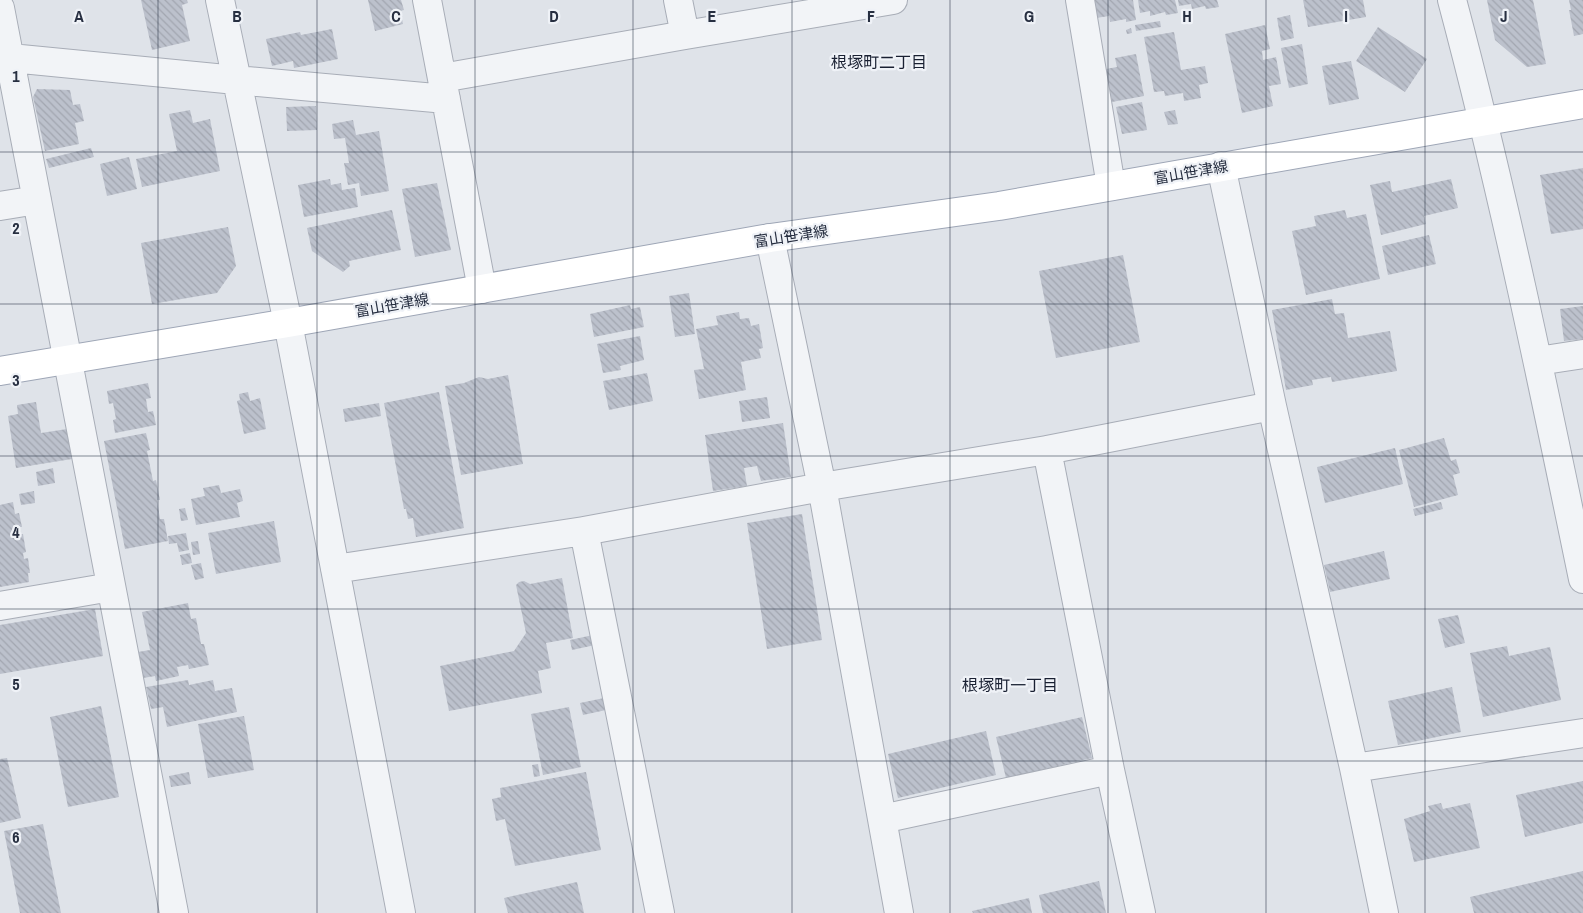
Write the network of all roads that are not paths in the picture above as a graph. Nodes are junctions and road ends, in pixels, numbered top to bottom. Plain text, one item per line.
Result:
1 (220, 0) edge
2 (427, 0) edge
3 (678, 0) edge
4 (893, 0) edge
5 (1080, 0) edge
6 (1452, 0) edge
7 (0, 8) edge
8 (685, 35) junction
9 (5, 57) edge
10 (236, 80) junction
11 (444, 88) junction
12 (1583, 104) edge
13 (1484, 122) junction
14 (1221, 166) junction
15 (1111, 186) junction
16 (37, 200) junction
17 (0, 206) edge
18 (770, 238) junction
19 (482, 289) junction
20 (288, 324) junction
21 (1583, 354) edge
22 (68, 359) junction
23 (1538, 361) junction
24 (0, 371) edge
25 (1272, 406) junction
26 (1047, 450) junction
27 (822, 487) junction
28 (584, 531) junction
29 (335, 569) junction
30 (1583, 579) edge
31 (111, 587) junction
32 (0, 606) edge
33 (1583, 733) edge
34 (1354, 768) junction
35 (1110, 770) junction
36 (882, 819) junction
37 (174, 913) edge
38 (401, 913) edge
39 (660, 913) edge
40 (899, 913) edge
41 (1141, 913) edge
42 (1384, 913) edge

1 - 10 street
2 - 11 street
3 - 8 street
4 - 8 street
5 - 15 street
6 - 13 street
7 - 9 street
8 - 11 street
9 - 10 street
9 - 16 street
10 - 11 street
10 - 20 street
11 - 19 street
12 - 13 main road, 富山笹津線
13 - 14 main road, 富山笹津線
13 - 23 street
14 - 15 main road, 富山笹津線
14 - 25 street
15 - 18 main road, 富山笹津線
16 - 17 street
16 - 22 street
18 - 19 main road, 富山笹津線
18 - 27 street
19 - 20 main road, 富山笹津線
20 - 22 main road, 富山笹津線
20 - 29 street
21 - 23 street
22 - 24 main road, 富山笹津線
22 - 31 street
23 - 30 street
25 - 26 street
25 - 34 street
26 - 27 street
26 - 35 street
27 - 28 street
27 - 36 street
28 - 29 street
28 - 39 street
29 - 38 street
31 - 32 street
31 - 37 street
33 - 34 street
34 - 42 street
35 - 36 street
35 - 41 street
36 - 40 street

